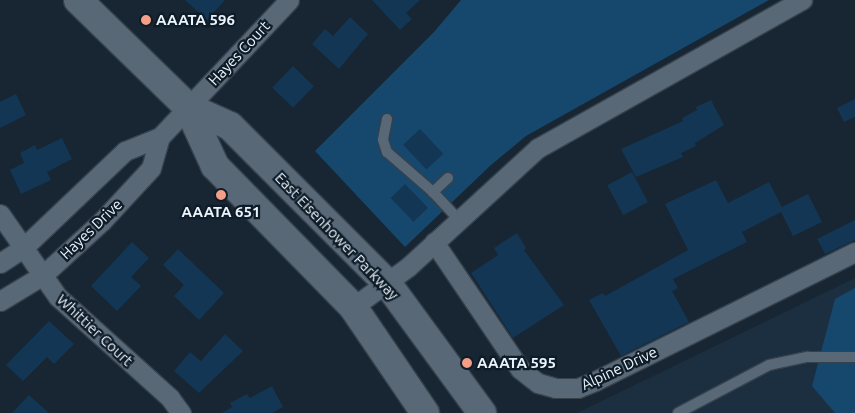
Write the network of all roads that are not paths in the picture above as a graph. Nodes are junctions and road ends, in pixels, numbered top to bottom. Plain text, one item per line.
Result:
1 (78, 0) edge
2 (289, 0) edge
3 (802, 0) edge
4 (188, 107) junction
5 (387, 119) dead end
6 (160, 137) junction
7 (448, 178) dead end
8 (433, 192) junction
9 (0, 214) edge
10 (458, 219) junction
11 (434, 242) junction
12 (23, 248) junction
13 (855, 252) edge
14 (0, 263) edge
15 (43, 276) junction
16 (387, 283) junction
17 (0, 302) edge
18 (353, 308) junction
19 (855, 357) edge
20 (181, 413) edge
21 (425, 413) edge
22 (482, 413) edge
23 (678, 413) edge

1 - 4 main road, East Eisenhower Parkway
2 - 4 street, Hayes Court
3 - 10 street
4 - 6 street, Hayes Drive
4 - 16 main road, East Eisenhower Parkway
4 - 18 main road, East Eisenhower Parkway
5 - 8 lane
6 - 12 street, Hayes Drive
6 - 15 street, Hayes Drive
7 - 8 lane
8 - 10 lane
9 - 12 street, Whittier Court
10 - 11 street
11 - 13 street, Alpine Drive
11 - 16 street
12 - 14 street, Hayes Drive
12 - 15 street, Whittier Court
15 - 17 street, Hayes Drive
15 - 20 street, Whittier Court
16 - 18 street
16 - 22 main road, East Eisenhower Parkway
18 - 21 main road, East Eisenhower Parkway
19 - 23 lane

